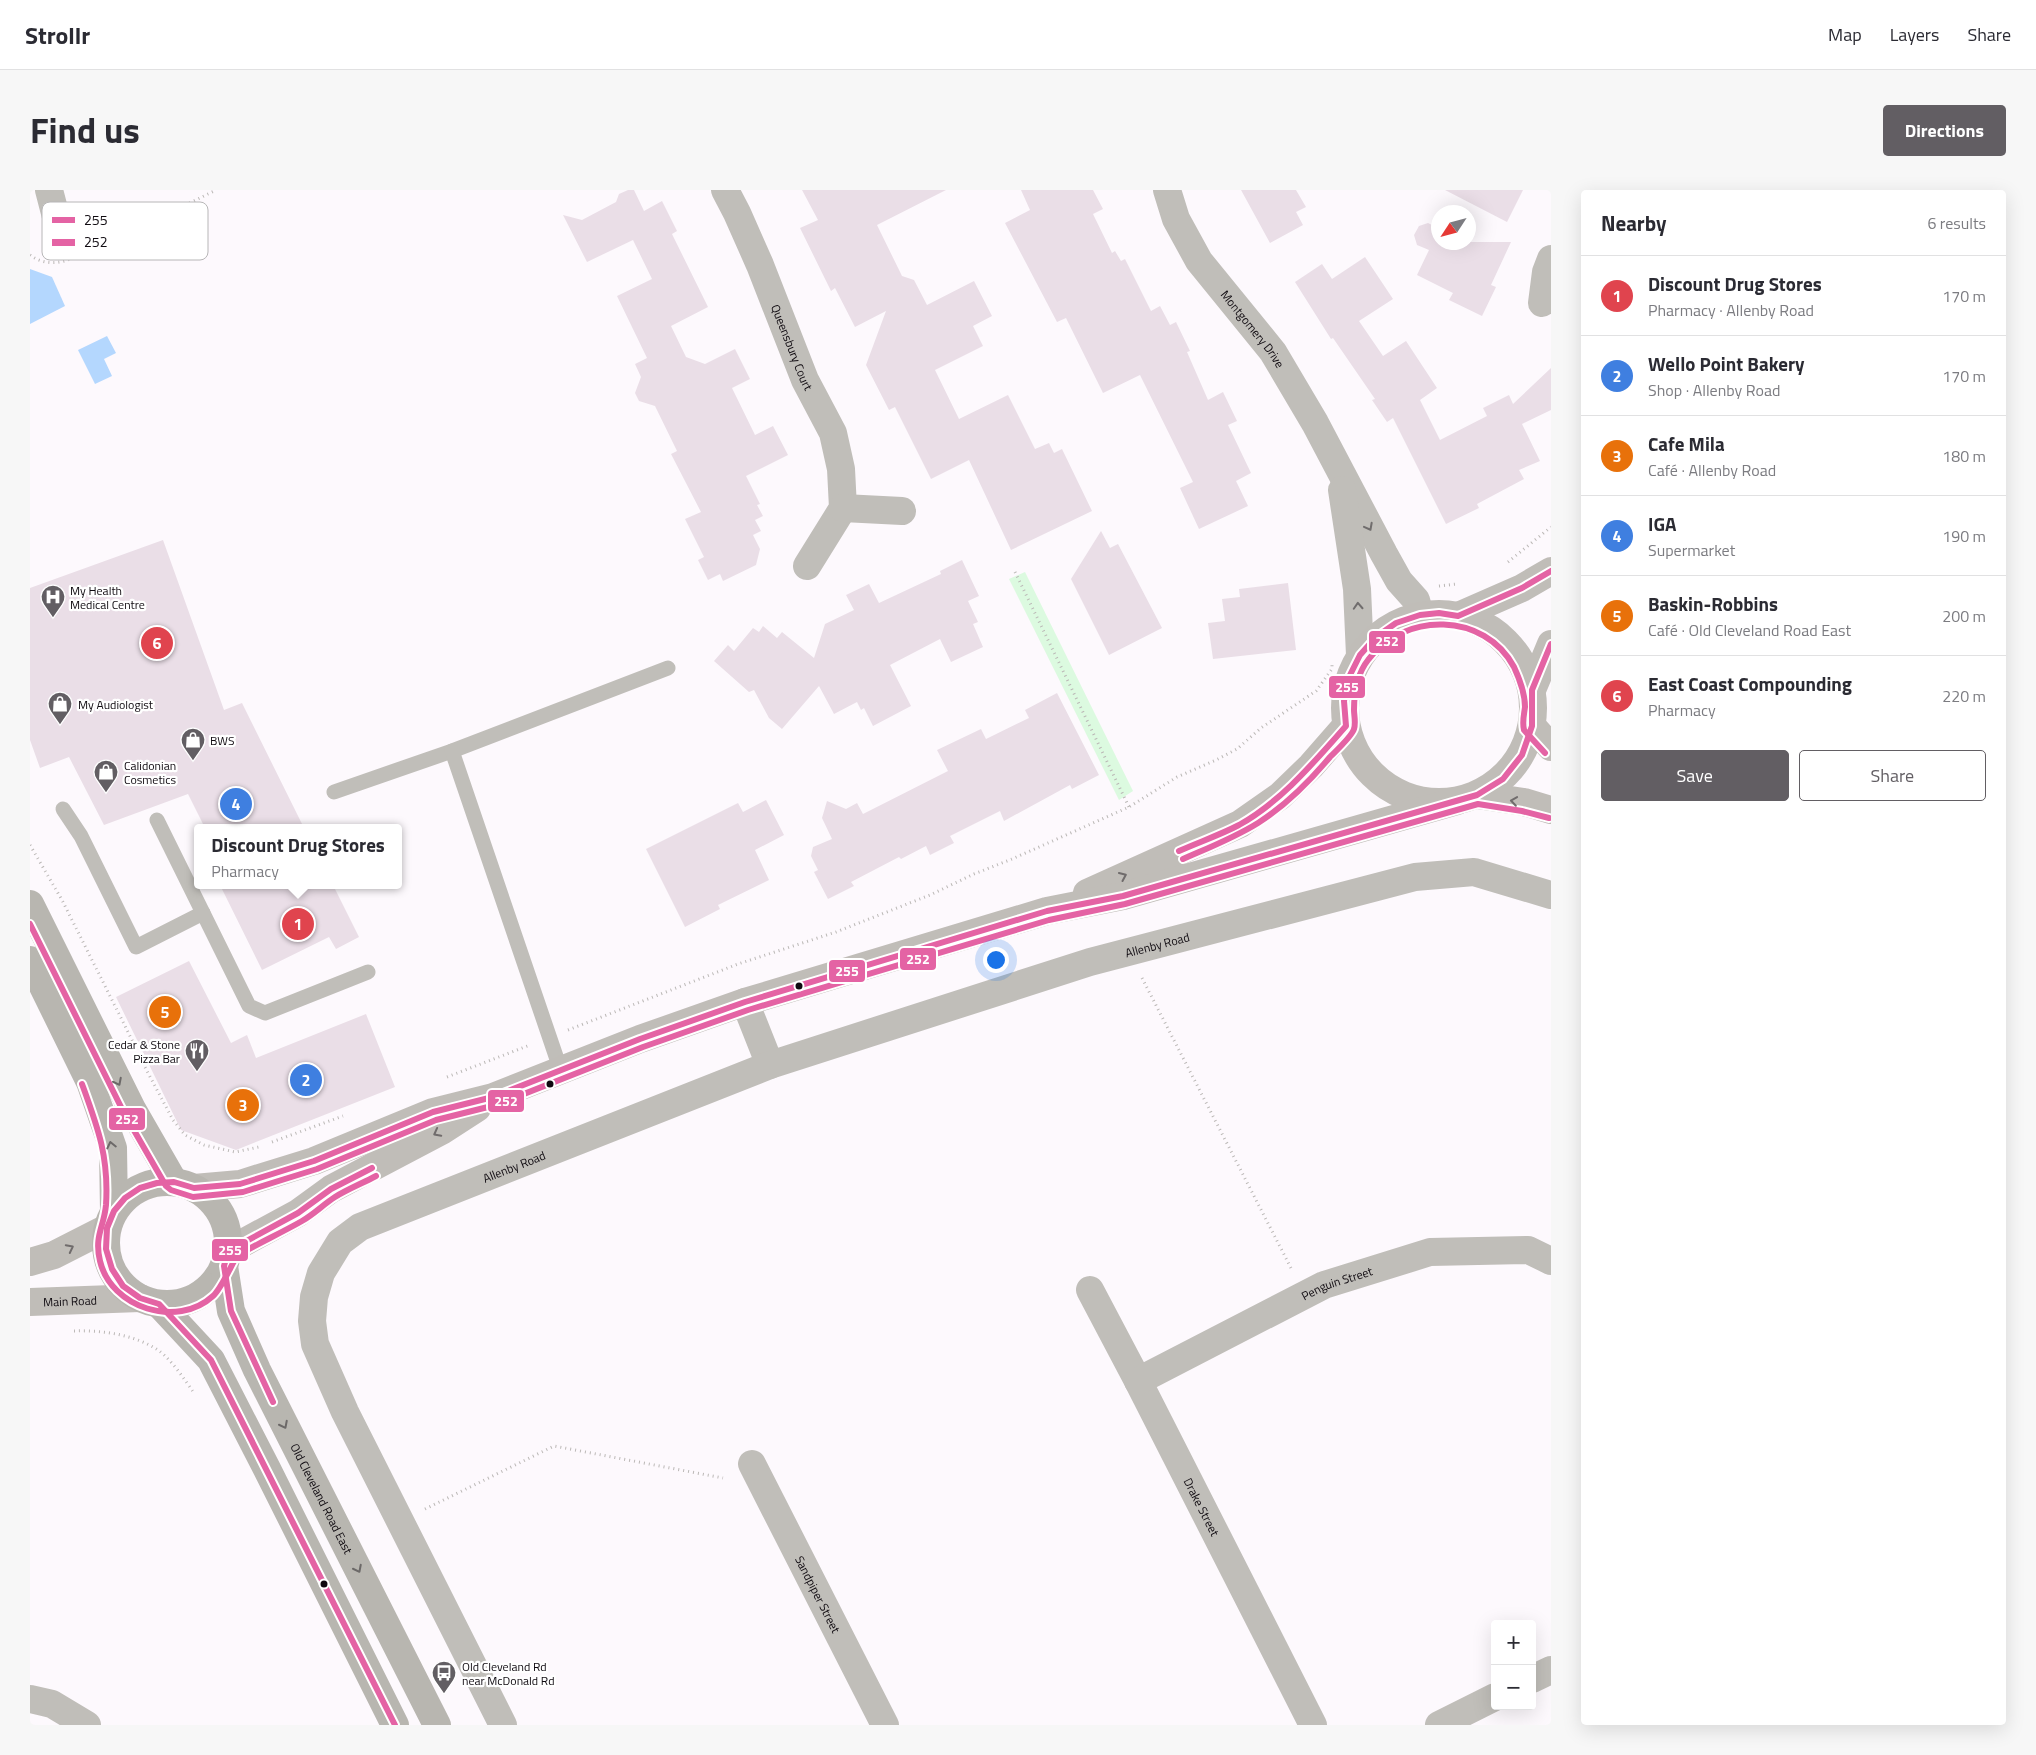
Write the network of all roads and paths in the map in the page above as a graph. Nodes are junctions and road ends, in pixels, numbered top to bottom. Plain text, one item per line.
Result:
1 (216, 190) edge
2 (725, 190) edge
3 (1167, 190) edge
4 (192, 202) edge
5 (30, 255) edge
6 (1551, 259) edge
7 (42, 260) edge
8 (43, 260) edge
9 (66, 260) edge
10 (1542, 303) dead end
11 (1338, 468) junction
12 (843, 508) junction
13 (902, 511) dead end
14 (1551, 527) edge
15 (807, 566) dead end
16 (1501, 568) dead end
17 (1551, 571) edge
18 (1015, 572) dead end
19 (1462, 584) dead end
20 (1436, 586) dead end
21 (1420, 615) junction
22 (1458, 616) junction
23 (1551, 644) edge
24 (1360, 655) junction
25 (1333, 659) dead end
26 (668, 668) dead end
27 (1532, 690) junction
28 (1346, 726) junction
29 (1532, 726) junction
30 (1551, 747) edge
31 (452, 751) junction
32 (334, 792) dead end
33 (1467, 798) junction
34 (1129, 806) junction
35 (63, 809) dead end
36 (1551, 810) edge
37 (157, 820) dead end
38 (30, 845) edge
39 (1551, 895) edge
40 (30, 904) edge
41 (1047, 911) junction
42 (203, 913) junction
43 (30, 960) edge
44 (368, 972) dead end
45 (1141, 974) dead end
46 (745, 1002) junction
47 (549, 1037) junction
48 (770, 1065) junction
49 (561, 1071) junction
50 (440, 1080) dead end
51 (493, 1097) junction
52 (348, 1115) dead end
53 (184, 1185) junction
54 (111, 1220) junction
55 (226, 1258) junction
56 (1551, 1261) edge
57 (30, 1262) edge
58 (1090, 1290) dead end
59 (1305, 1295) junction
60 (150, 1301) junction
61 (30, 1302) edge
62 (71, 1331) dead end
63 (1138, 1381) junction
64 (195, 1394) dead end
65 (752, 1464) dead end
66 (723, 1478) dead end
67 (424, 1509) dead end
68 (1551, 1670) edge
69 (1536, 1677) edge
70 (30, 1699) edge
71 (1491, 1699) edge
72 (87, 1725) edge
73 (395, 1725) edge
74 (437, 1725) edge
75 (503, 1725) edge
76 (885, 1725) edge
77 (1313, 1725) edge
78 (1439, 1725) edge

1 - 4 path
2 - 12 street, Queensbury Court
3 - 11 street, Montgomery Drive
5 - 7 path
6 - 10 street
8 - 9 path
11 -> 21 street, Montgomery Drive
24 -> 11 street, Montgomery Drive
12 - 13 street
12 - 15 street
14 - 16 path
17 - 22 main road
18 - 34 path
19 - 20 path
21 - 22 main road
21 - 24 main road
22 - 27 main road
23 - 27 main road
24 - 28 main road
25 - 34 path
26 - 31 lane
27 - 29 main road
28 - 33 main road
41 -> 28 main road
29 - 30 main road
29 - 33 main road
31 - 32 lane
31 - 47 lane
36 -> 33 main road
33 - 41 main road
34 - 47 path
35 - 42 lane
37 - 42 lane
38 - 52 path
39 - 48 street, Allenby Road
40 -> 53 main road
41 - 46 main road
42 - 44 lane
54 -> 43 main road
45 - 59 path
46 - 48 street
46 - 49 main road
47 - 49 lane
47 - 50 path
48 - 75 street, Allenby Road
49 - 51 main road
51 - 53 main road
51 -> 55 main road
53 - 54 main road
53 - 55 main road
57 -> 54 main road
54 - 60 main road
55 - 60 main road
55 -> 74 main road, Old Cleveland Road East
56 - 59 street, Penguin Street
58 - 63 street, Drake Street
59 - 63 street, Penguin Street
60 - 61 main road, Main Road
60 - 73 main road
62 - 64 path
63 - 77 street, Drake Street
65 - 76 street, Sandpiper Street
66 - 67 path
68 - 69 street
70 - 72 street
71 - 78 street

